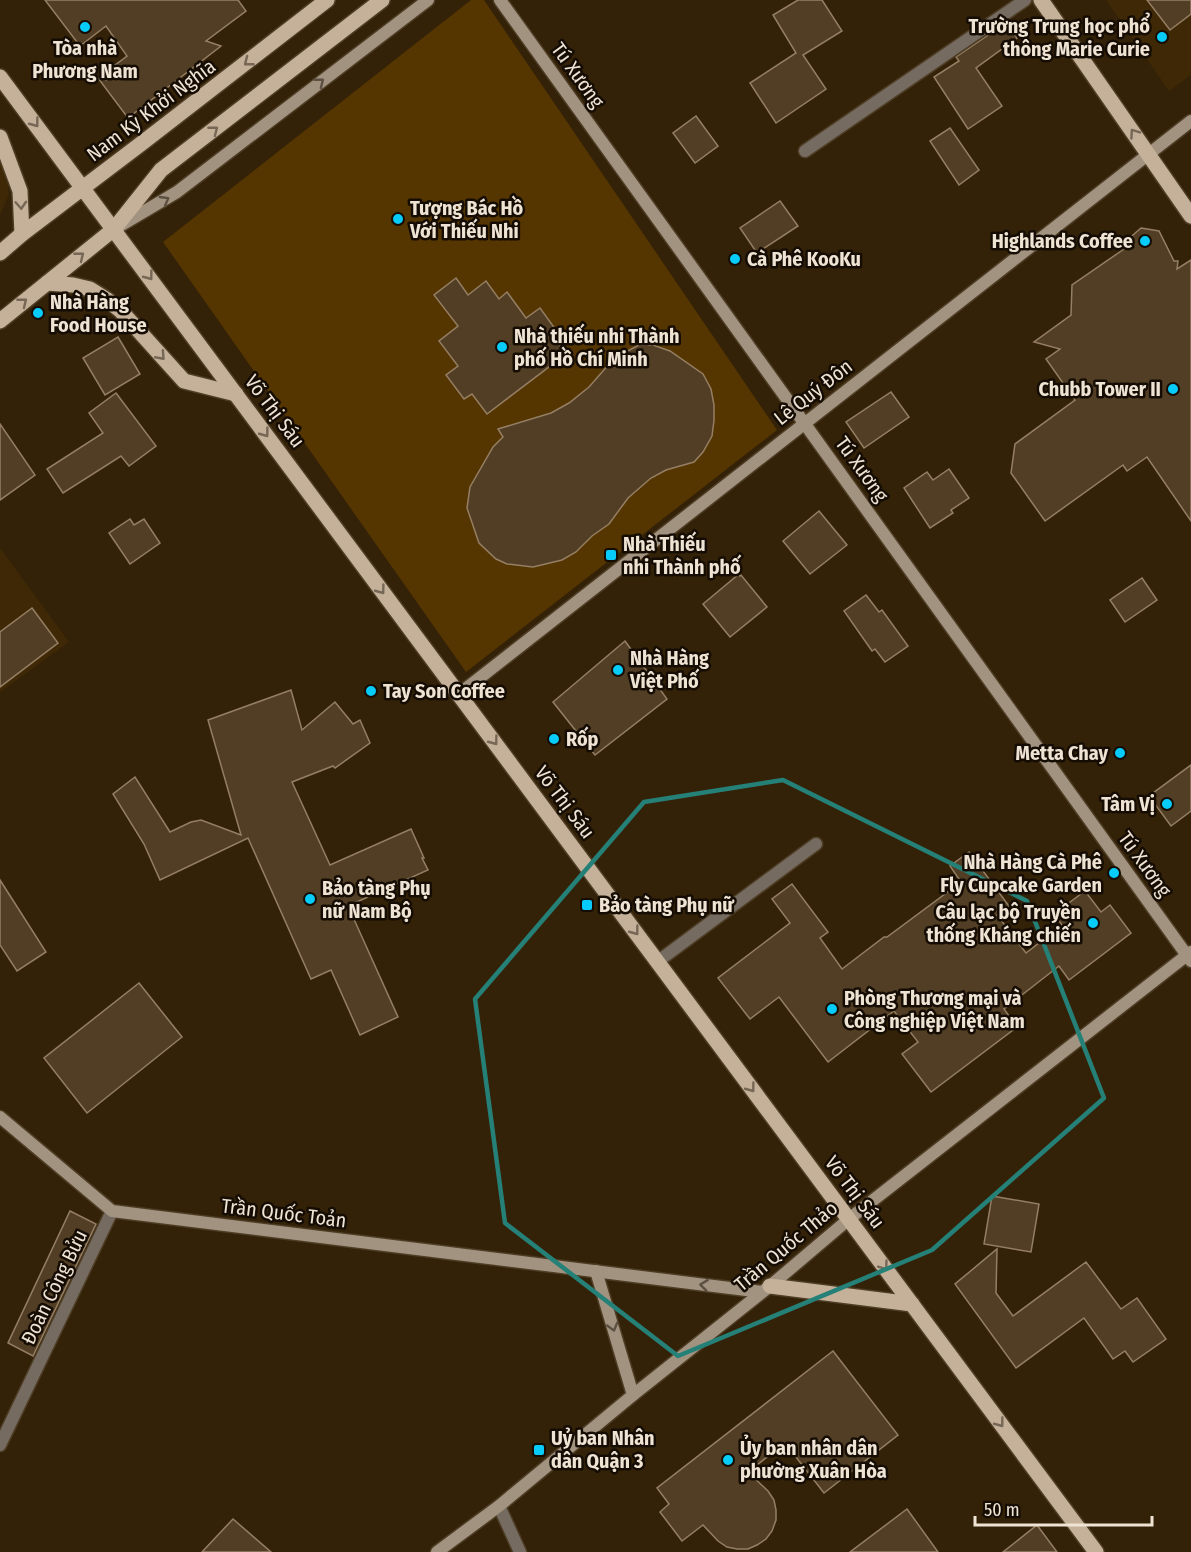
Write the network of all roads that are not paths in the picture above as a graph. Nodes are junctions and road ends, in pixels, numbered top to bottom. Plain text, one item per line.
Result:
1 (327, 0) edge
2 (382, 0) edge
3 (428, 0) edge
4 (501, 0) edge
5 (1025, 0) edge
6 (1041, 0) edge
7 (0, 76) edge
8 (1191, 121) edge
9 (0, 137) edge
10 (805, 151) dead end
11 (1148, 154) junction
12 (83, 188) junction
13 (1191, 216) edge
14 (114, 230) junction
15 (22, 234) junction
16 (0, 253) edge
17 (47, 283) junction
18 (0, 321) edge
19 (236, 394) junction
20 (804, 423) junction
21 (459, 694) junction
22 (816, 844) dead end
23 (1190, 956) edge
24 (657, 962) junction
25 (0, 1117) edge
26 (112, 1211) junction
27 (849, 1219) junction
28 (596, 1271) junction
29 (766, 1289) junction
30 (912, 1304) junction
31 (633, 1395) junction
32 (0, 1445) edge
33 (499, 1506) junction
34 (437, 1552) edge
35 (520, 1552) edge
36 (1096, 1552) edge

1 -> 12 main road, Nam Kỳ Khởi Nghĩa
14 -> 2 main road
14 -> 3 street
4 - 20 street, Tú Xương
5 - 10 street
11 -> 6 main road
7 -> 12 main road, Võ Thị Sáu
8 - 11 street, Lê Quý Đôn
9 -> 15 main road
11 - 13 main road
11 - 20 street, Lê Quý Đôn
12 - 14 main road, Võ Thị Sáu
12 - 15 main road, Nam Kỳ Khởi Nghĩa
17 -> 14 main road
14 -> 19 main road, Võ Thị Sáu
15 - 16 main road, Nam Kỳ Khởi Nghĩa
18 -> 17 main road
17 -> 19 main road
19 -> 21 main road, Võ Thị Sáu
20 - 21 street, Lê Quý Đôn
20 - 23 street, Tú Xương
21 -> 24 main road, Võ Thị Sáu
22 - 24 street
23 - 27 street, Trần Quốc Thảo
24 -> 27 main road, Võ Thị Sáu
25 - 26 street
26 - 28 street, Trần Quốc Toản
26 - 32 street, Đoàn Công Bửu
27 - 29 street, Trần Quốc Thảo
27 -> 30 main road, Võ Thị Sáu
29 -> 28 street, Trần Quốc Toản
28 -> 31 street
29 - 30 main road
29 - 31 street, Trần Quốc Thảo
30 -> 36 main road, Võ Thị Sáu
31 - 33 street, Trần Quốc Thảo
33 - 34 street, Trần Quốc Thảo
33 - 35 street

